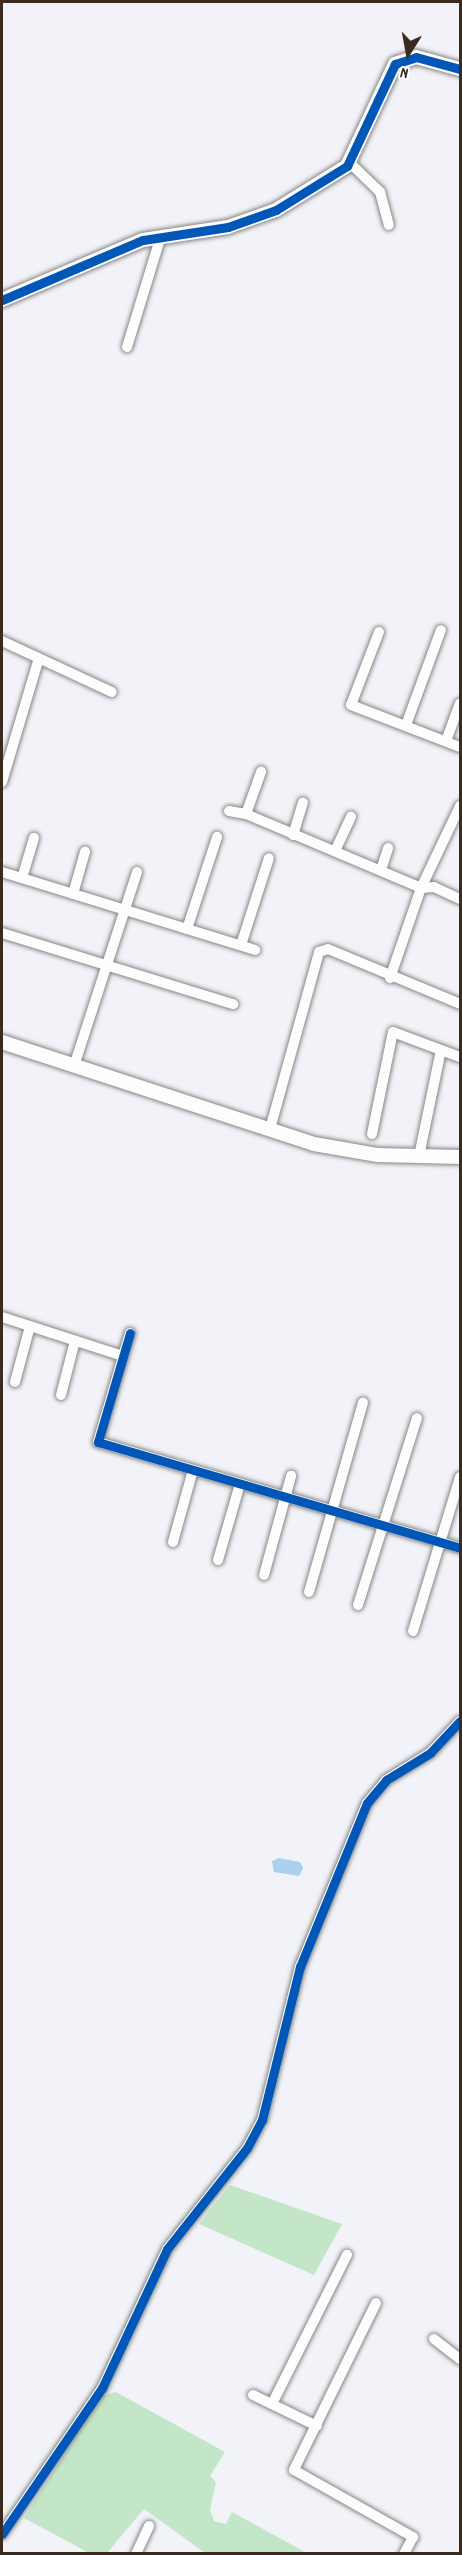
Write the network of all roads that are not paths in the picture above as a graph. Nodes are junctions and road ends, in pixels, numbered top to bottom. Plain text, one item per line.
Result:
1 (460, 69) edge
2 (350, 163) junction
3 (388, 225) dead end
4 (161, 236) junction
5 (2, 300) edge
6 (127, 347) dead end
7 (441, 630) dead end
8 (379, 632) dead end
9 (2, 641) edge
10 (39, 658) junction
11 (112, 692) dead end
12 (460, 703) edge
13 (406, 725) junction
14 (446, 741) junction
15 (460, 747) edge
16 (261, 772) dead end
17 (2, 782) edge
18 (303, 802) dead end
19 (460, 806) edge
20 (229, 811) dead end
21 (246, 814) junction
22 (351, 816) dead end
23 (293, 835) junction
24 (217, 837) dead end
25 (34, 838) dead end
26 (388, 848) dead end
27 (85, 852) dead end
28 (334, 852) junction
29 (269, 858) dead end
30 (381, 870) junction
31 (2, 872) edge
32 (137, 872) dead end
33 (22, 878) junction
34 (421, 888) junction
35 (73, 894) junction
36 (460, 899) edge
37 (125, 910) junction
38 (187, 929) junction
39 (2, 933) edge
40 (241, 945) junction
41 (255, 950) dead end
42 (107, 966) junction
43 (390, 978) junction
44 (233, 1004) dead end
45 (460, 1004) edge
46 (2, 1042) edge
47 (441, 1050) junction
48 (460, 1057) edge
49 (74, 1066) junction
50 (270, 1129) junction
51 (372, 1134) dead end
52 (419, 1156) junction
53 (460, 1158) edge
54 (2, 1317) edge
55 (30, 1326) junction
56 (130, 1333) dead end
57 (75, 1341) junction
58 (123, 1356) junction
59 (15, 1382) dead end
60 (61, 1395) dead end
61 (363, 1403) dead end
62 (417, 1418) dead end
63 (193, 1470) junction
64 (291, 1476) dead end
65 (460, 1477) edge
66 (240, 1484) junction
67 (285, 1497) junction
68 (332, 1511) junction
69 (384, 1526) junction
70 (173, 1542) dead end
71 (440, 1542) junction
72 (460, 1548) edge
73 (218, 1560) dead end
74 (264, 1575) dead end
75 (309, 1592) dead end
76 (358, 1605) dead end
77 (414, 1631) dead end
78 (460, 1721) edge
79 (347, 2254) dead end
80 (376, 2303) dead end
81 (434, 2339) dead end
82 (460, 2359) edge
83 (253, 2395) dead end
84 (272, 2404) junction
85 (317, 2426) junction
86 (149, 2526) dead end
87 (2, 2534) edge
88 (136, 2553) edge
89 (404, 2553) edge

1 - 2 street
2 - 3 street
2 - 4 street
4 - 5 street
4 - 6 street
7 - 13 street
8 - 13 street
9 - 10 street
10 - 11 street
10 - 17 street
12 - 14 street
13 - 14 street
14 - 15 street
16 - 21 street
18 - 23 street
19 - 34 street
20 - 21 street
21 - 23 street
22 - 28 street
23 - 28 street
24 - 38 street
25 - 33 street
26 - 30 street
27 - 35 street
28 - 30 street
29 - 40 street
30 - 34 street
31 - 33 street
32 - 37 street
33 - 35 street
34 - 36 street
34 - 43 street
35 - 37 street
37 - 38 street
37 - 42 street
38 - 40 street
39 - 42 street
40 - 41 street
42 - 44 street
42 - 49 street
43 - 45 street
43 - 50 street
46 - 49 street
47 - 48 street
47 - 51 street
47 - 52 street
49 - 50 street
50 - 52 street
52 - 53 street
54 - 55 street
55 - 57 street
55 - 59 street
56 - 58 street
57 - 58 street
57 - 60 street
58 - 63 street
61 - 68 street
62 - 69 street
63 - 66 street
63 - 70 street
64 - 67 street
65 - 71 street
66 - 67 street
66 - 73 street
67 - 68 street
67 - 74 street
68 - 69 street
68 - 75 street
69 - 71 street
69 - 76 street
71 - 72 street
71 - 77 street
78 - 87 street
79 - 84 street
80 - 85 street
81 - 82 street
83 - 84 street
84 - 85 street
85 - 89 street
86 - 88 street

